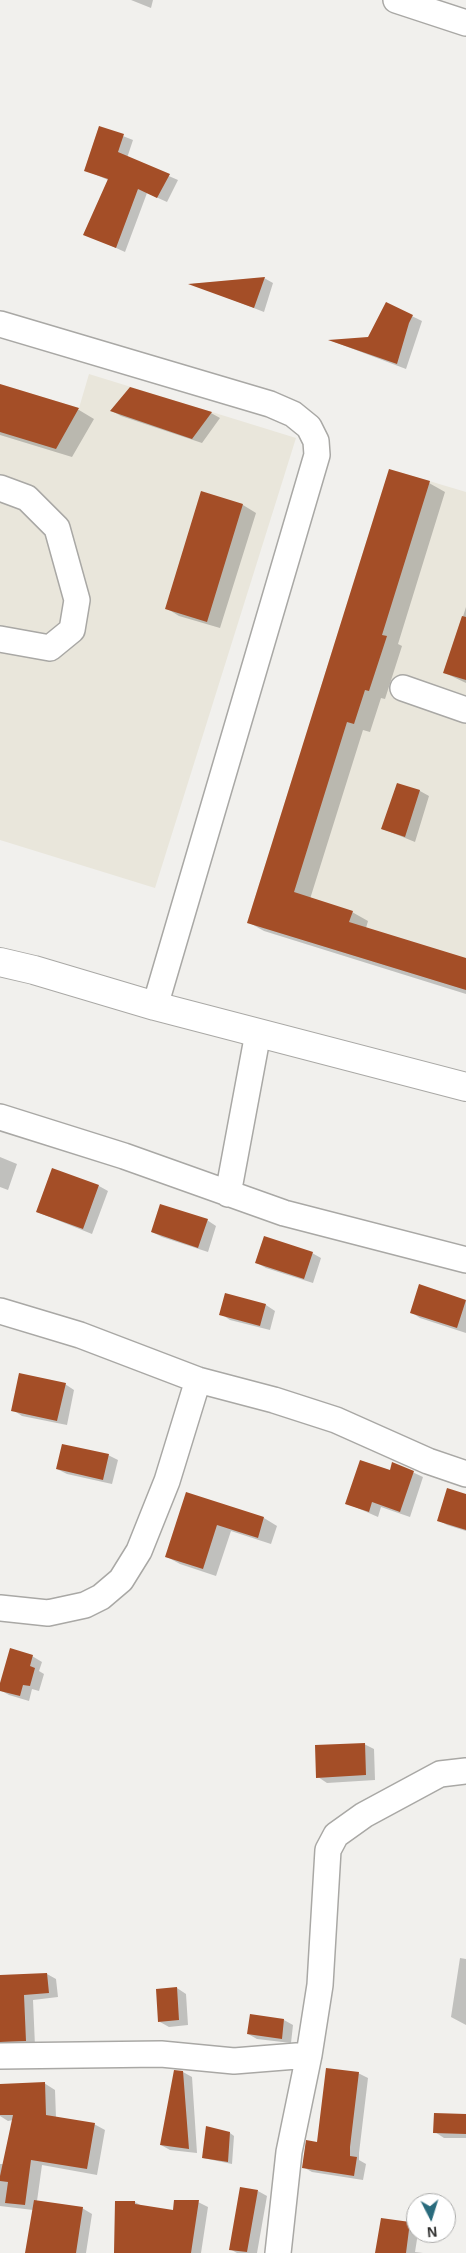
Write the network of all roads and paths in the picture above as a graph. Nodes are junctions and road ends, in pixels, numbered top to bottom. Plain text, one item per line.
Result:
1 (398, 0) edge
2 (466, 23) edge
3 (0, 324) edge
4 (0, 488) edge
5 (0, 639) edge
6 (403, 688) dead end
7 (466, 710) edge
8 (0, 962) edge
9 (155, 1006) junction
10 (258, 1033) junction
11 (466, 1087) edge
12 (0, 1117) edge
13 (228, 1194) junction
14 (466, 1260) edge
15 (0, 1311) edge
16 (198, 1380) junction
17 (466, 1474) edge
18 (0, 1608) edge
19 (466, 1771) edge
20 (309, 2055) junction
21 (0, 2056) edge
22 (278, 2253) edge

1 - 2 street
3 - 9 street
4 - 5 street
6 - 7 street
8 - 9 highway
9 - 10 highway
10 - 11 highway
10 - 13 street
12 - 13 street
13 - 14 street
15 - 16 street
16 - 17 street
16 - 18 street
19 - 20 street
20 - 21 street
20 - 22 street

